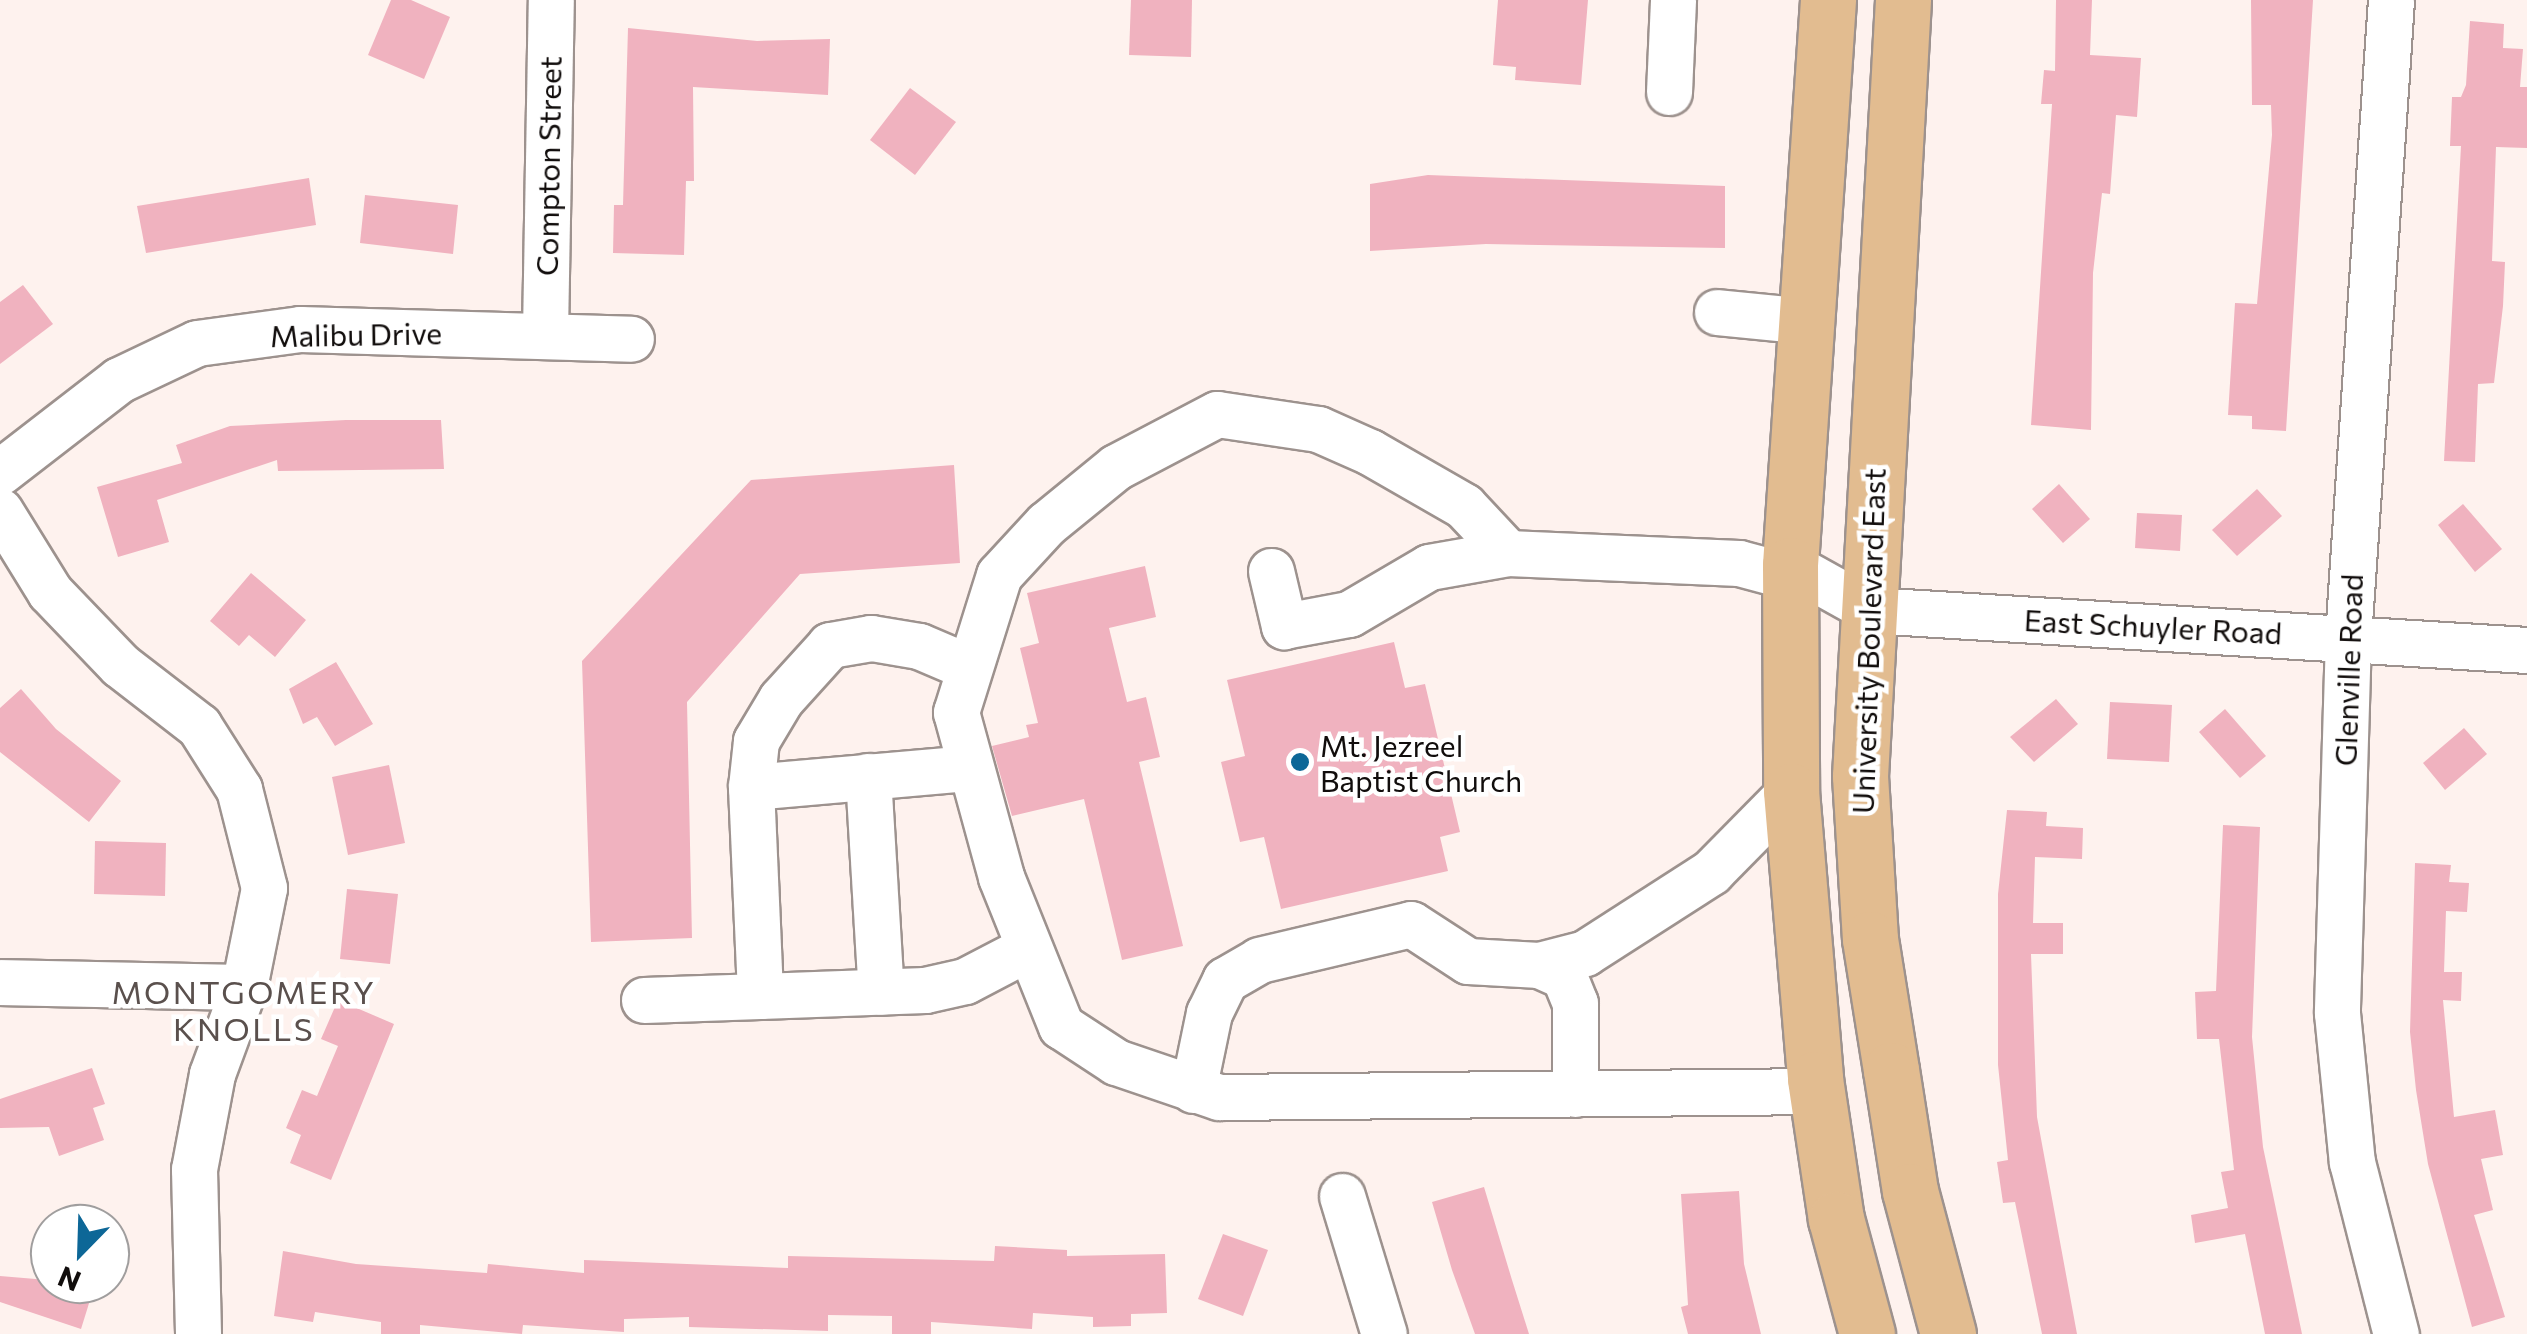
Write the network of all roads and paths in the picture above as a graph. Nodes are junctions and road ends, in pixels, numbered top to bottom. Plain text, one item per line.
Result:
1 (552, 0) edge
2 (1673, 0) edge
3 (1828, 0) edge
4 (1903, 0) edge
5 (2391, 0) edge
6 (1669, 92) dead end
7 (1716, 312) dead end
8 (1807, 321) junction
9 (544, 333) junction
10 (632, 339) dead end
11 (0, 472) edge
12 (0, 510) edge
13 (1508, 552) junction
14 (1272, 571) dead end
15 (1790, 571) junction
16 (1871, 610) junction
17 (2348, 637) junction
18 (2527, 650) edge
19 (966, 666) junction
20 (967, 768) junction
21 (868, 776) junction
22 (751, 786) junction
23 (1791, 790) junction
24 (1028, 948) junction
25 (1540, 965) junction
26 (0, 982) edge
27 (244, 988) junction
28 (881, 992) junction
29 (760, 996) junction
30 (644, 1000) dead end
31 (1193, 1090) junction
32 (1817, 1091) junction
33 (1576, 1094) junction
34 (1342, 1196) dead end
35 (198, 1334) edge
36 (1384, 1334) edge
37 (1866, 1334) edge
38 (1948, 1334) edge
39 (2396, 1334) edge

1 - 9 street, Compton Street
2 - 6 street
3 - 8 main road
4 - 16 main road, University Boulevard East
5 - 17 street, Glenville Road
7 - 8 street
8 - 15 main road
9 - 10 street, Malibu Drive
9 - 11 street, Malibu Drive
12 - 27 street
13 - 14 street, East Schuyler Road
13 - 15 street, East Schuyler Road
13 - 19 street
15 - 16 street, East Schuyler Road
15 - 23 main road
16 - 17 street, East Schuyler Road
16 - 38 main road, University Boulevard East
17 - 18 street, East Schuyler Road
17 - 39 street, Glenville Road
19 - 20 street
19 - 22 street
20 - 21 street
20 - 24 street
21 - 22 street
21 - 28 street
22 - 29 street
23 - 25 street
23 - 32 main road
24 - 28 street
24 - 31 street
25 - 31 street
25 - 33 street
26 - 27 street
27 - 35 street
28 - 29 street
29 - 30 street
31 - 33 street
32 - 33 street
32 - 37 main road
34 - 36 street

